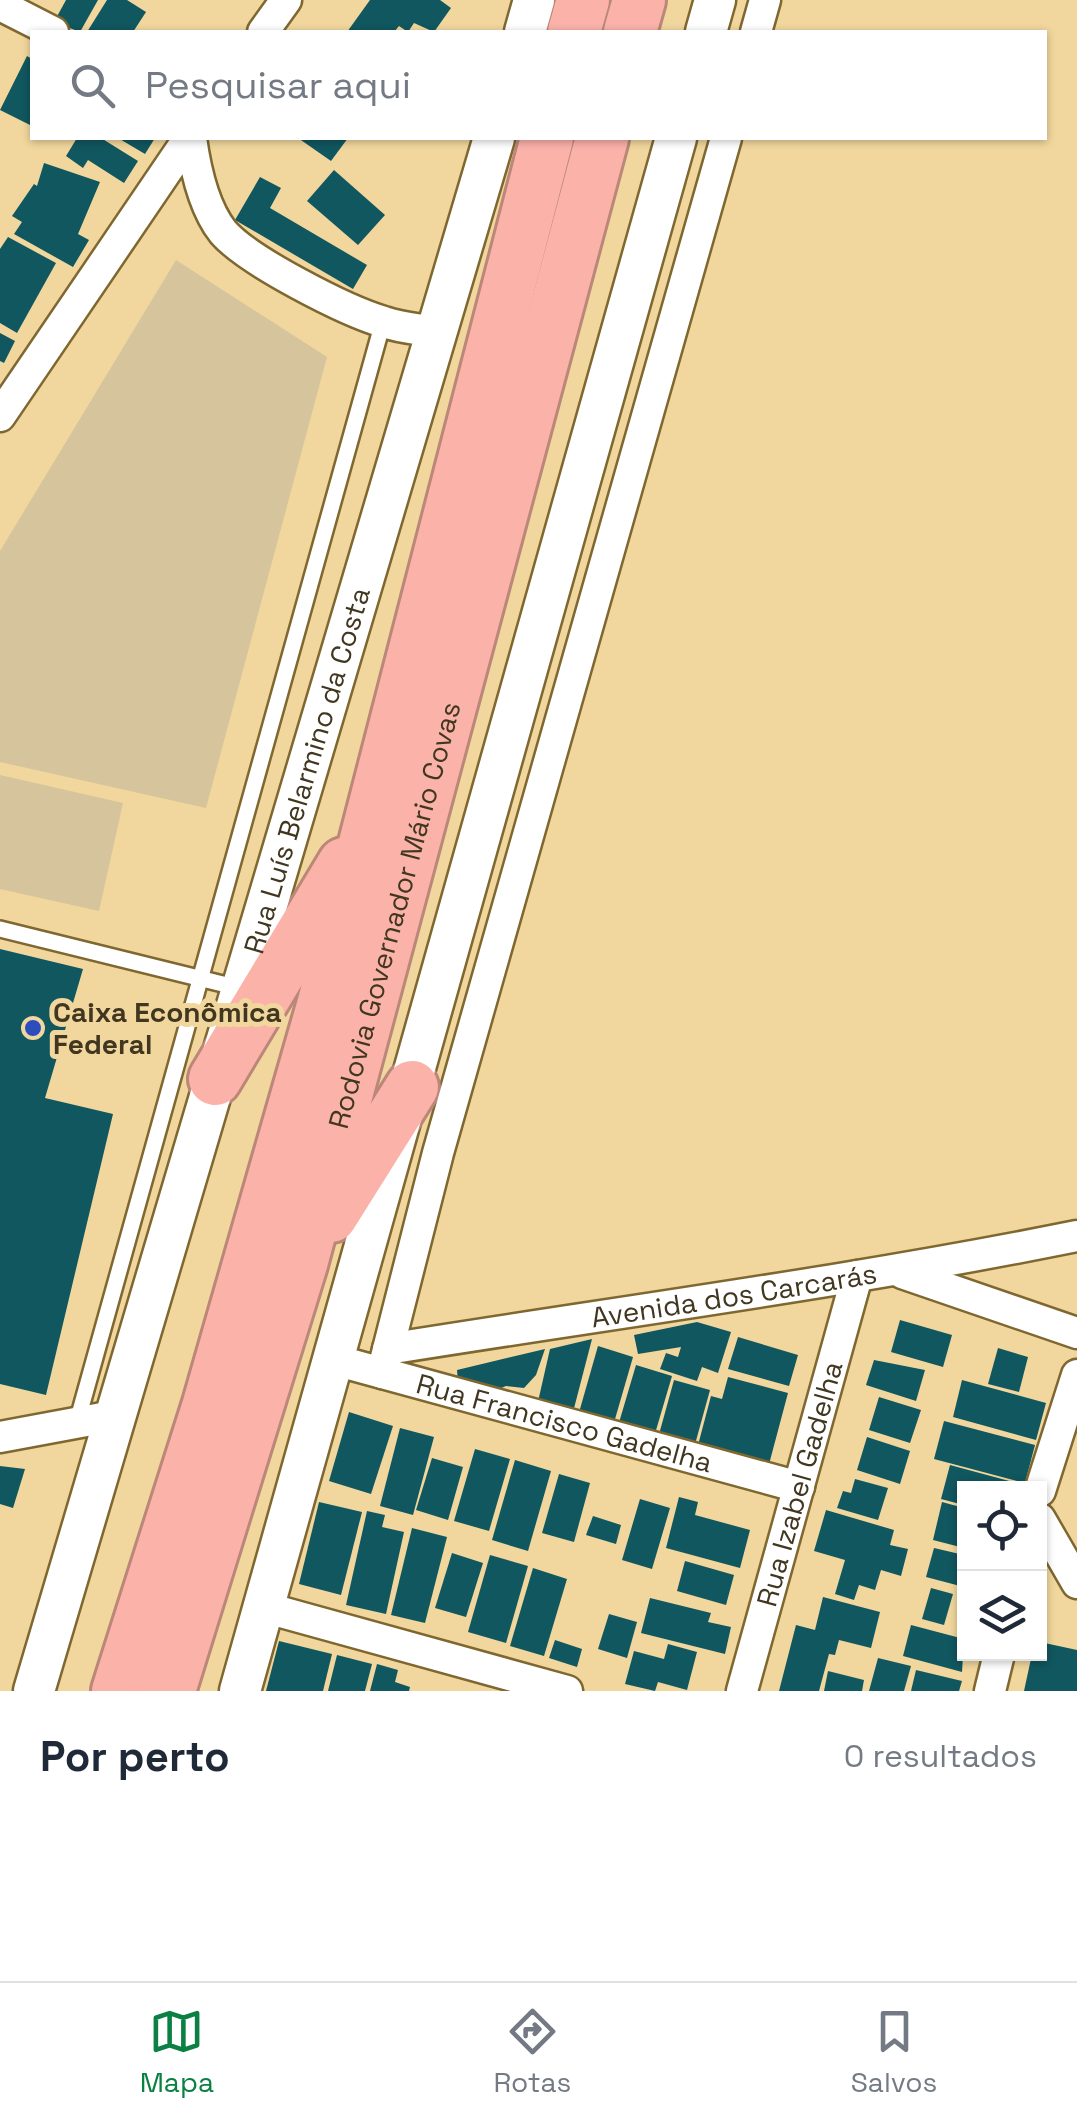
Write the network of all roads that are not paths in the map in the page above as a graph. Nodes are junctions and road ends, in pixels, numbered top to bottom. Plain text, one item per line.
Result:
1 (286, 0) edge
2 (534, 0) edge
3 (583, 0) edge
4 (639, 0) edge
5 (715, 0) edge
6 (765, 0) edge
7 (0, 4) edge
8 (49, 30) edge
9 (264, 30) edge
10 (526, 30) edge
11 (575, 30) edge
12 (631, 30) edge
13 (707, 30) edge
14 (757, 30) edge
15 (189, 140) edge
16 (190, 140) edge
17 (493, 140) edge
18 (547, 140) edge
19 (601, 140) edge
20 (675, 140) edge
21 (725, 140) edge
22 (383, 322) junction
23 (437, 332) junction
24 (0, 416) edge
25 (455, 582) junction
26 (374, 816) junction
27 (0, 929) edge
28 (201, 979) junction
29 (242, 989) junction
30 (215, 1080) junction
31 (412, 1086) junction
32 (1077, 1236) edge
33 (301, 1264) junction
34 (899, 1272) junction
35 (857, 1276) junction
36 (1077, 1333) edge
37 (331, 1359) junction
38 (385, 1361) junction
39 (1077, 1375) edge
40 (95, 1419) junction
41 (0, 1437) edge
42 (1043, 1481) edge
43 (799, 1486) junction
44 (1047, 1531) edge
45 (1077, 1582) edge
46 (263, 1607) junction
47 (997, 1661) edge
48 (500, 1682) edge
49 (34, 1691) edge
50 (118, 1691) edge
51 (169, 1691) edge
52 (240, 1691) edge
53 (567, 1691) edge
54 (742, 1691) edge
55 (990, 1691) edge

1 - 9 street
2 - 10 main road
3 - 11 highway
4 - 12 highway
5 - 13 main road
6 - 14 street
7 - 8 street
15 - 24 street
16 - 22 street
17 - 23 main road, Rua Luís Belarmino da Costa
18 - 25 highway, Rodovia Governador Mário Covas
19 - 25 highway, Rodovia Governador Mário Covas
20 - 31 main road
21 - 38 street
22 - 23 street
22 - 28 lane
23 - 29 main road, Rua Luís Belarmino da Costa
25 - 26 highway, Rodovia Governador Mário Covas
25 - 33 highway, Rodovia Governador Mário Covas
26 - 30 highway
26 - 50 highway, Rodovia Governador Mário Covas
27 - 28 lane
28 - 29 lane
28 - 40 lane
29 - 30 main road, Rua Luís Belarmino da Costa
30 - 40 main road, Rua Luís Belarmino da Costa
31 - 33 highway
31 - 37 main road
32 - 34 street, Avenida dos Carcarás
33 - 51 highway, Rodovia Governador Mário Covas
34 - 35 street, Avenida dos Carcarás
34 - 36 street
35 - 38 street, Avenida dos Carcarás
35 - 43 street, Rua Izabel Gadelha
37 - 38 street, Rua Francisco Gadelha
37 - 46 main road
38 - 43 street, Rua Francisco Gadelha
39 - 42 street
40 - 41 street
40 - 49 main road, Rua Luís Belarmino da Costa
43 - 54 street, Rua Izabel Gadelha
44 - 45 street
46 - 48 street
46 - 52 main road
47 - 55 street
48 - 53 street

